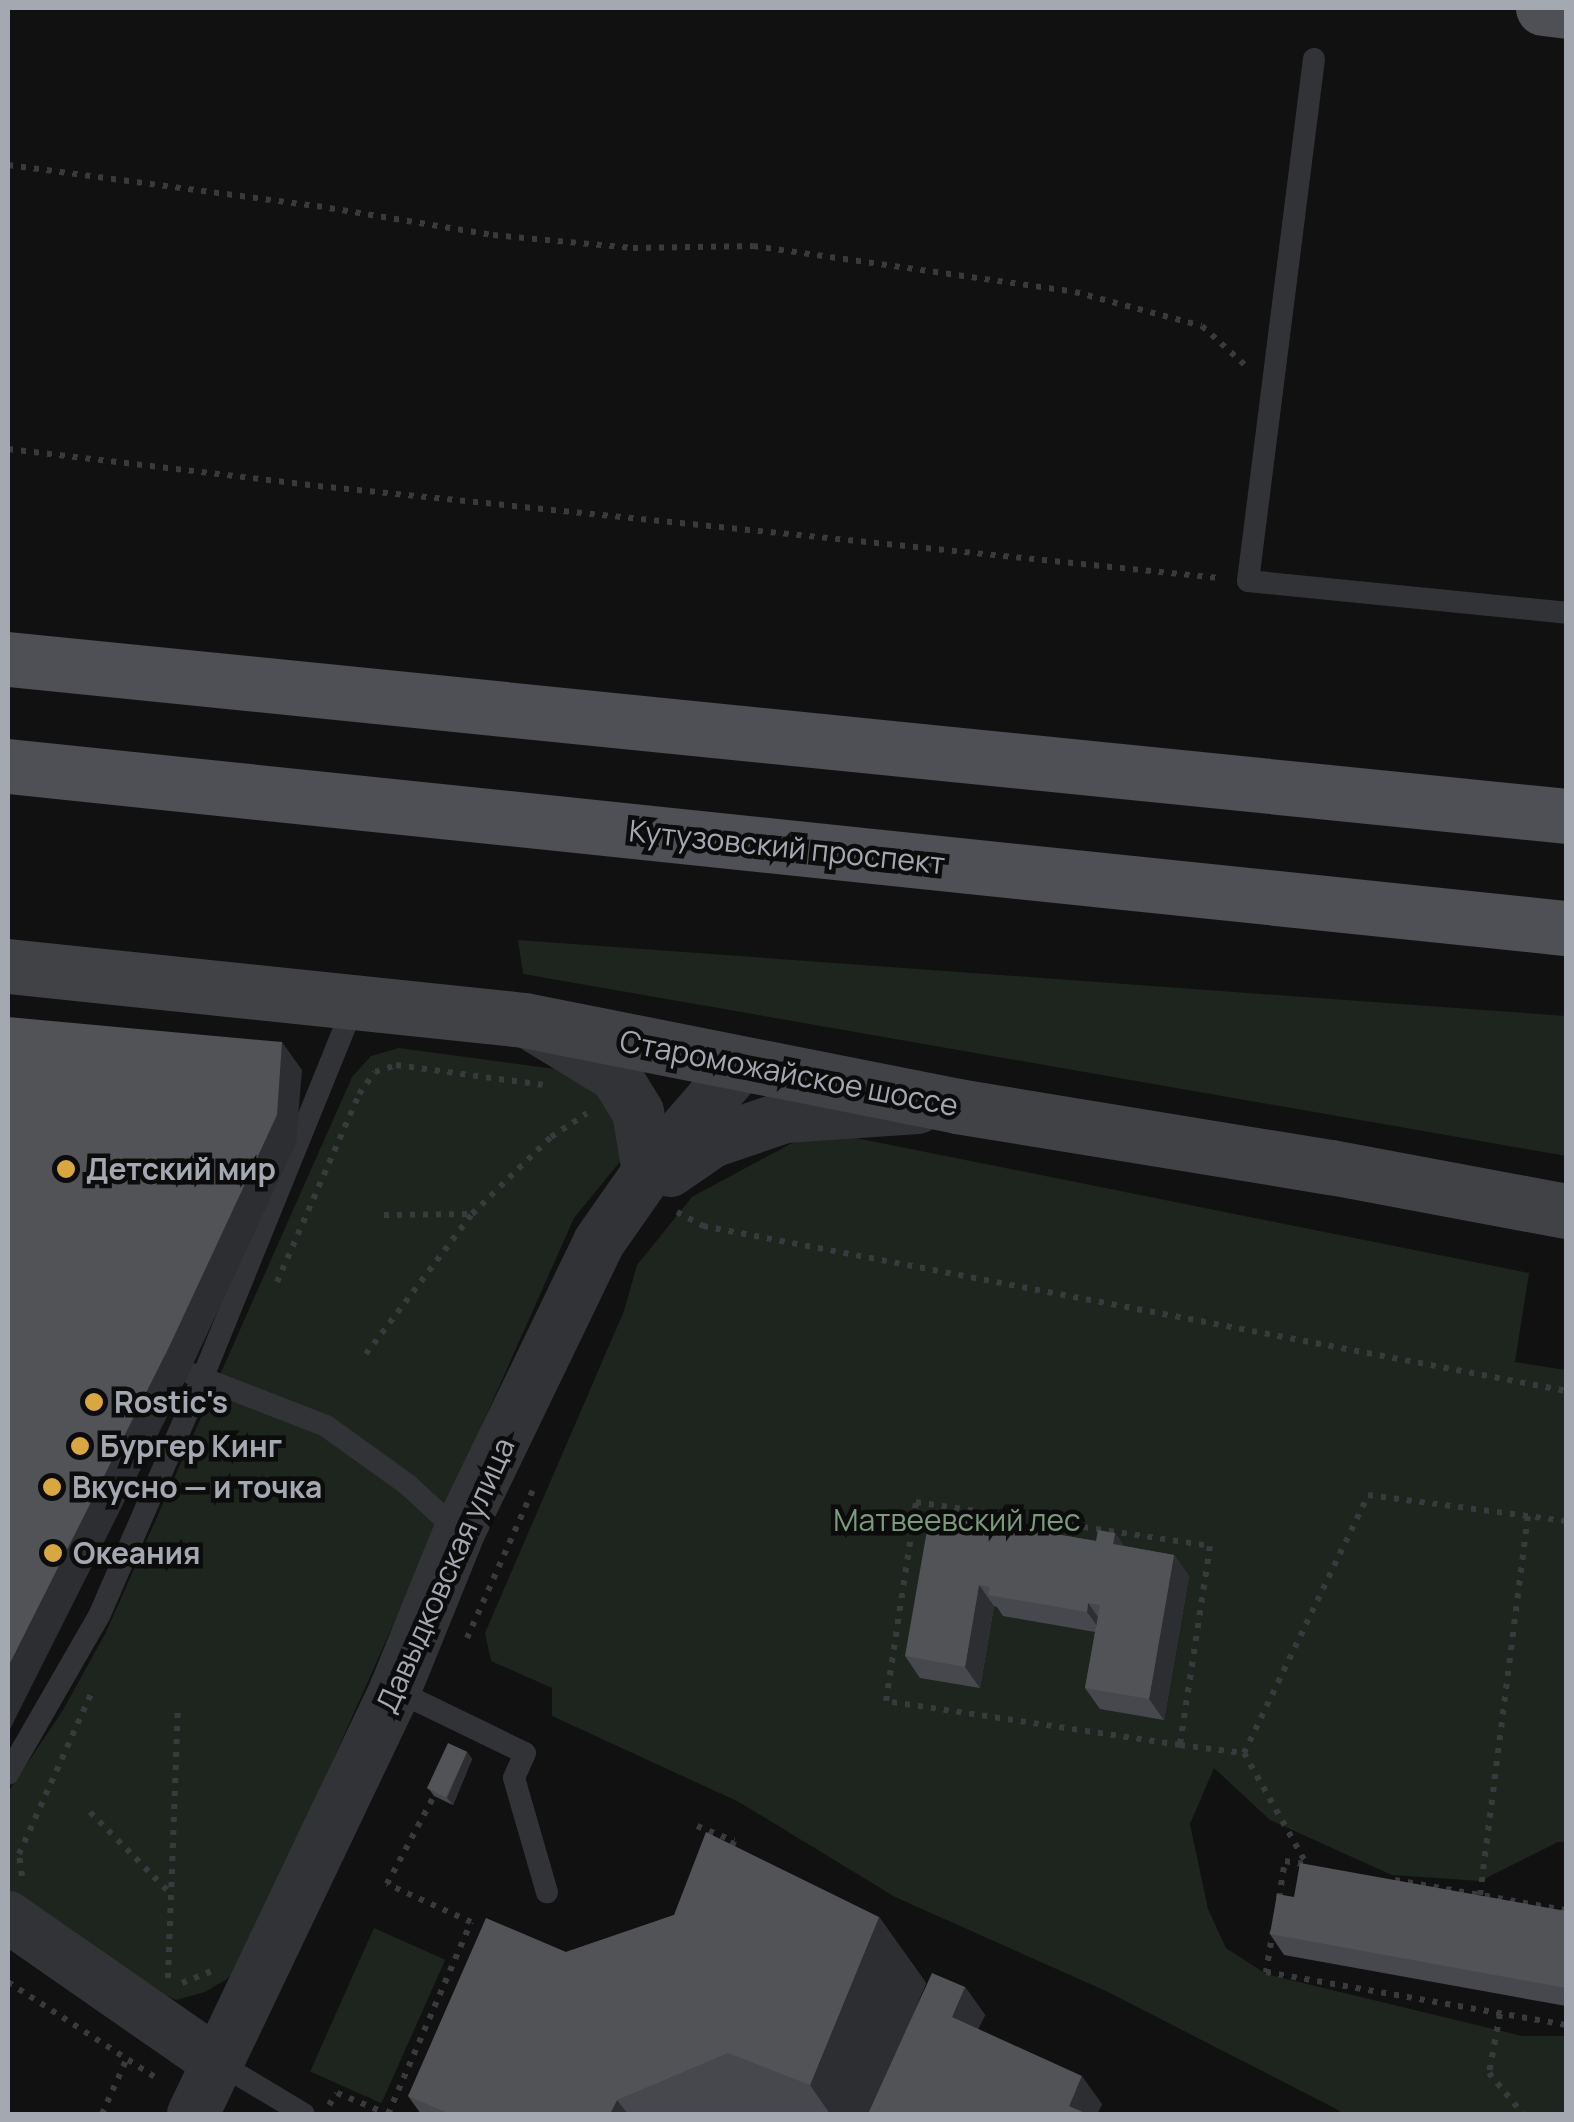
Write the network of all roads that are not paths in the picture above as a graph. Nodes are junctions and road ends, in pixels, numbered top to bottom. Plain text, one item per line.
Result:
1 (1542, 8) edge
2 (1566, 11) edge
3 (1314, 59) dead end
4 (1566, 612) edge
5 (8, 659) edge
6 (8, 766) edge
7 (1566, 816) edge
8 (1566, 928) edge
9 (8, 966) edge
10 (356, 999) junction
11 (524, 1020) junction
12 (742, 1064) junction
13 (958, 1106) junction
14 (647, 1194) junction
15 (1566, 1211) edge
16 (196, 1376) junction
17 (459, 1532) junction
18 (395, 1690) junction
19 (8, 1774) edge
20 (547, 1892) dead end
21 (15, 1898) edge
22 (203, 2093) edge
23 (304, 2114) edge

1 - 2 main road
3 - 4 lane
5 - 7 main road
6 - 8 main road, Кутузовский проспект
9 - 10 main road, Староможайское шоссе
10 - 11 main road, Староможайское шоссе
10 - 16 lane
11 - 12 main road, Староможайское шоссе
11 - 14 street
12 - 13 main road, Староможайское шоссе
12 - 14 street, Давыдковская улица
13 - 14 street
13 - 15 main road, Староможайское шоссе
14 - 17 street, Давыдковская улица
16 - 17 lane
16 - 19 lane
17 - 18 street, Давыдковская улица
18 - 20 lane
18 - 22 street, Давыдковская улица
21 - 22 street
22 - 23 lane

